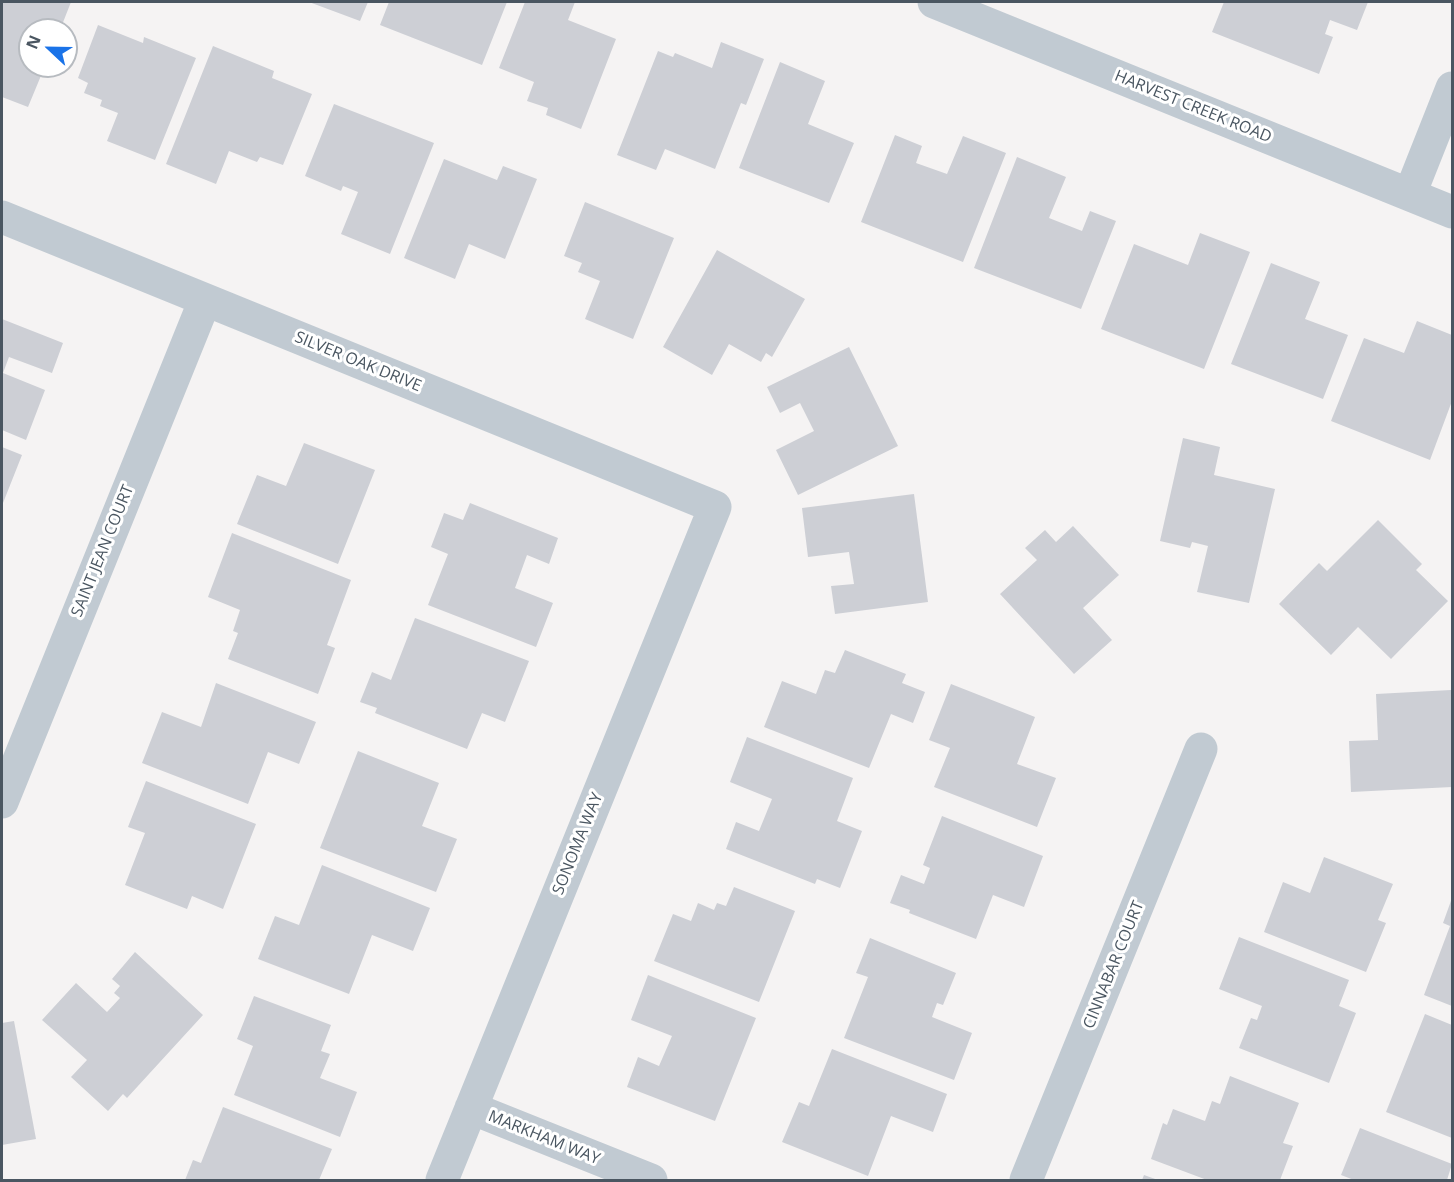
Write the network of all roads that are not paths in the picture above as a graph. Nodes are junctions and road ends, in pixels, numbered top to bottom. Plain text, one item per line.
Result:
1 (934, 2) edge
2 (1452, 88) edge
3 (1410, 194) junction
4 (1452, 212) edge
5 (2, 218) edge
6 (205, 300) junction
7 (715, 507) joint
8 (1201, 749) dead end
9 (2, 802) edge
10 (471, 1108) junction
11 (442, 1180) edge
12 (651, 1180) edge
13 (1026, 1180) edge

1 - 3 street, HARVEST CREEK ROAD
2 - 3 street
3 - 4 street, HARVEST CREEK ROAD
5 - 6 street, SILVER OAK DRIVE
6 - 7 street, SILVER OAK DRIVE
6 - 9 street, SAINT JEAN COURT
7 - 10 street, SONOMA WAY
8 - 13 street, CINNABAR COURT
10 - 11 street, SONOMA WAY
10 - 12 street, MARKHAM WAY

